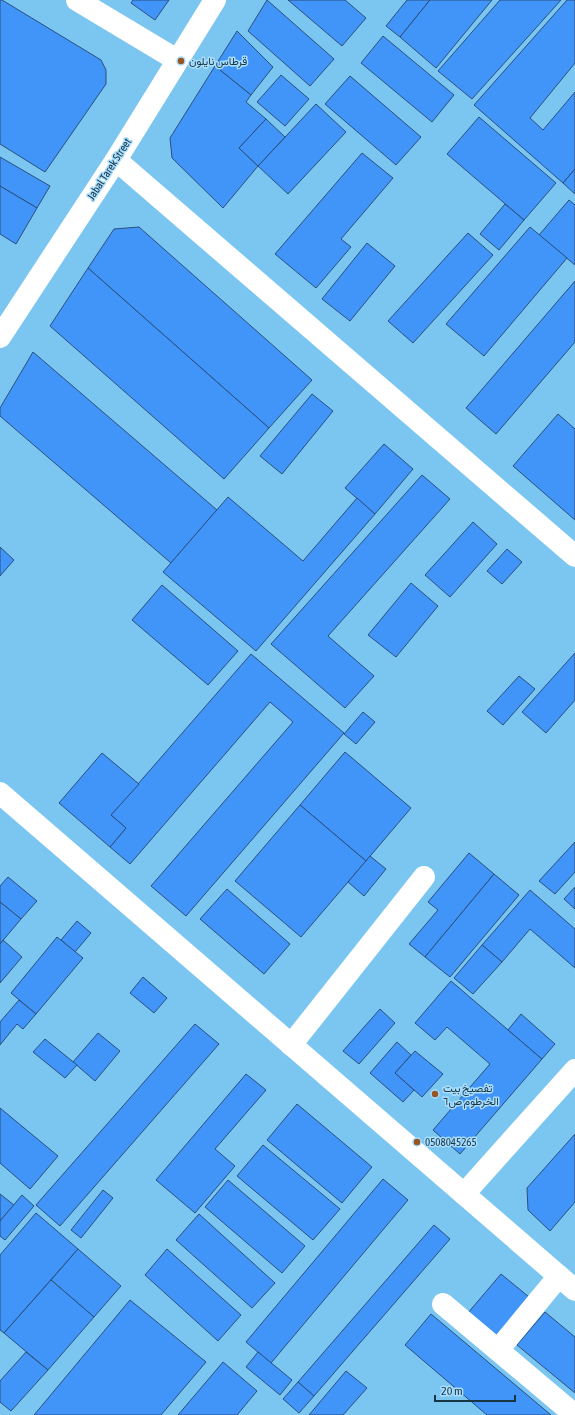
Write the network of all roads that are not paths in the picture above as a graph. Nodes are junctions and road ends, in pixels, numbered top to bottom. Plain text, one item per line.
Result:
1 (77, 0) edge
2 (215, 0) edge
3 (177, 60) junction
4 (116, 160) junction
5 (0, 337) edge
6 (575, 556) edge
7 (0, 793) edge
8 (424, 877) dead end
9 (291, 1045) junction
10 (575, 1070) edge
11 (464, 1194) junction
12 (559, 1276) junction
13 (575, 1290) edge
14 (443, 1304) dead end
15 (498, 1350) junction
16 (575, 1415) edge

1 - 3 street
2 - 3 street, Jabal Tarek Street
3 - 4 street, Jabal Tarek Street
4 - 5 street, Jabal Tarek Street
4 - 6 street
7 - 9 street
8 - 9 street
9 - 11 street
10 - 11 street
11 - 12 street
12 - 13 street
12 - 15 street
14 - 15 street
15 - 16 street

